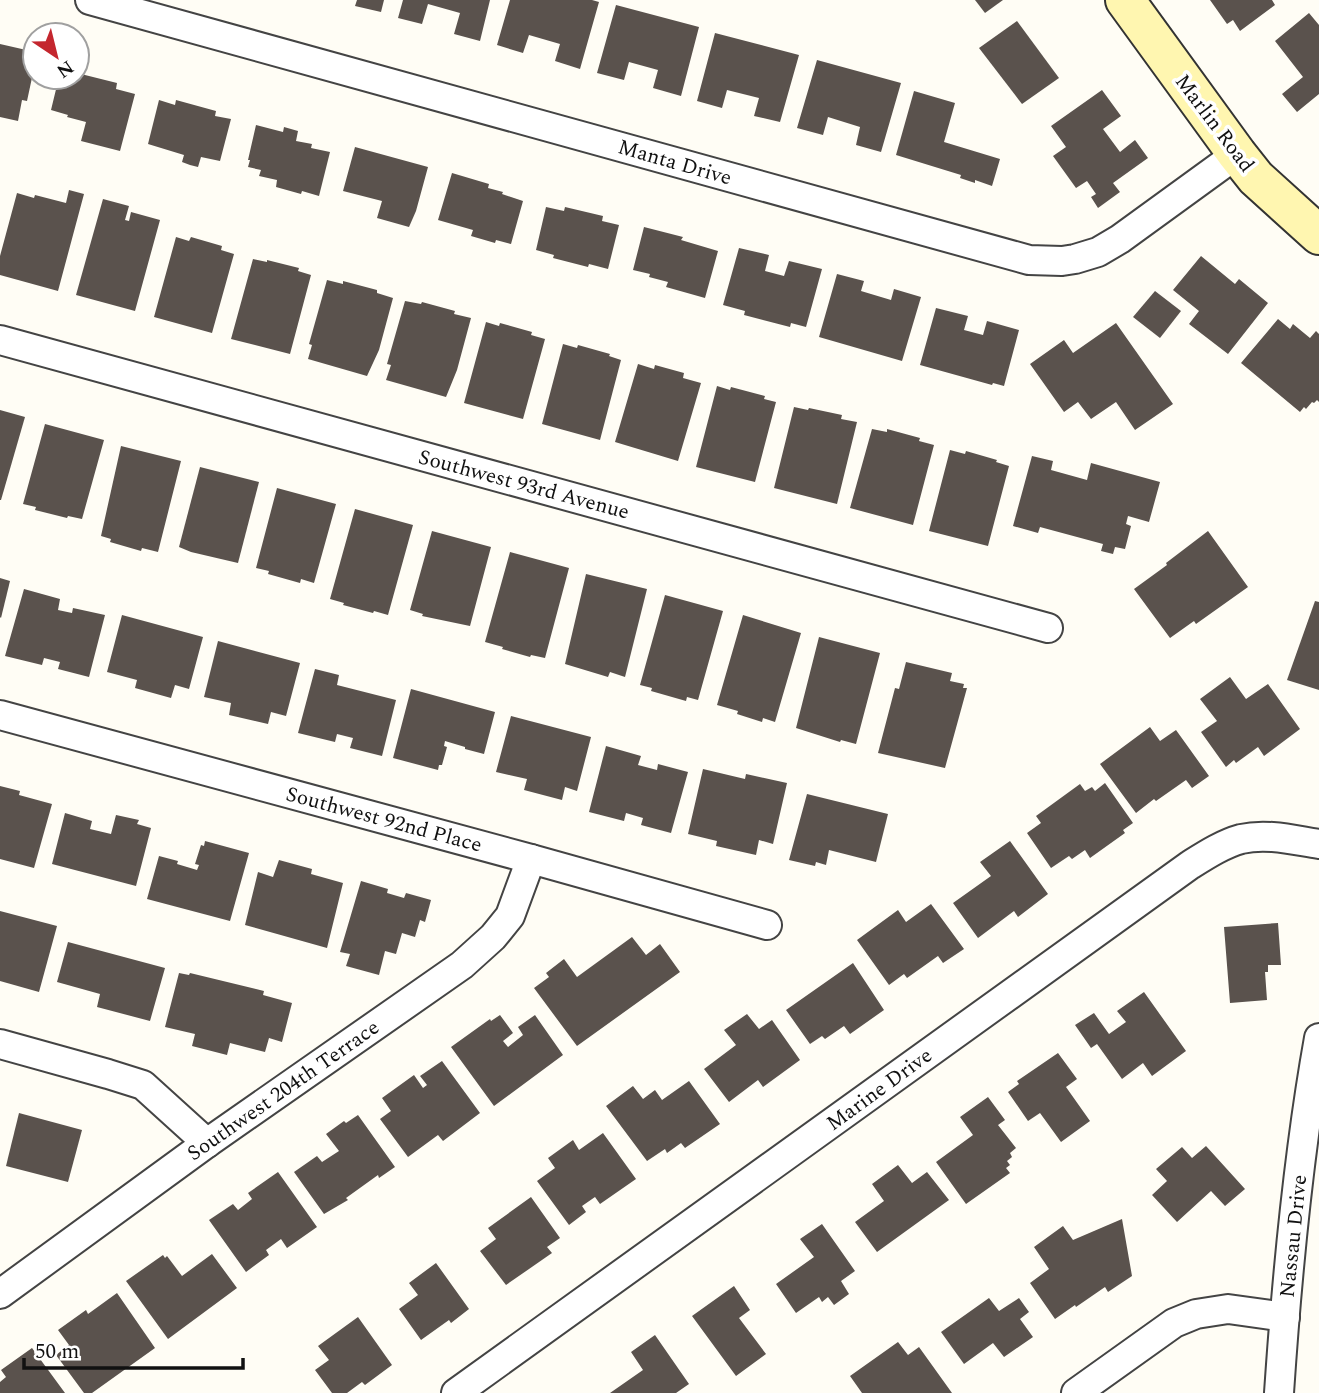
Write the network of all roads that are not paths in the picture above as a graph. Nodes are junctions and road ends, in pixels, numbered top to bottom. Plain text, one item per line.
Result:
1 (90, 0) edge
2 (1125, 0) edge
3 (1237, 155) junction
4 (1319, 234) edge
5 (0, 341) edge
6 (1048, 628) dead end
7 (0, 715) edge
8 (1319, 844) edge
9 (531, 859) junction
10 (767, 925) dead end
11 (1319, 1038) edge
12 (0, 1044) edge
13 (207, 1143) junction
14 (0, 1294) edge
15 (1285, 1317) junction
16 (456, 1393) edge
17 (1076, 1393) edge
18 (1279, 1393) edge

1 - 3 street, Manta Drive
2 - 3 street, Marlin Road
3 - 4 street, Marlin Road
5 - 6 street, Southwest 93rd Avenue
7 - 9 street, Southwest 92nd Place
8 - 16 street, Marine Drive
9 - 10 street, Southwest 92nd Place
9 - 13 street, Southwest 204th Terrace
11 - 15 street, Nassau Drive
12 - 13 street
13 - 14 street, Southwest 204th Terrace
15 - 17 street
15 - 18 street, Nassau Drive

